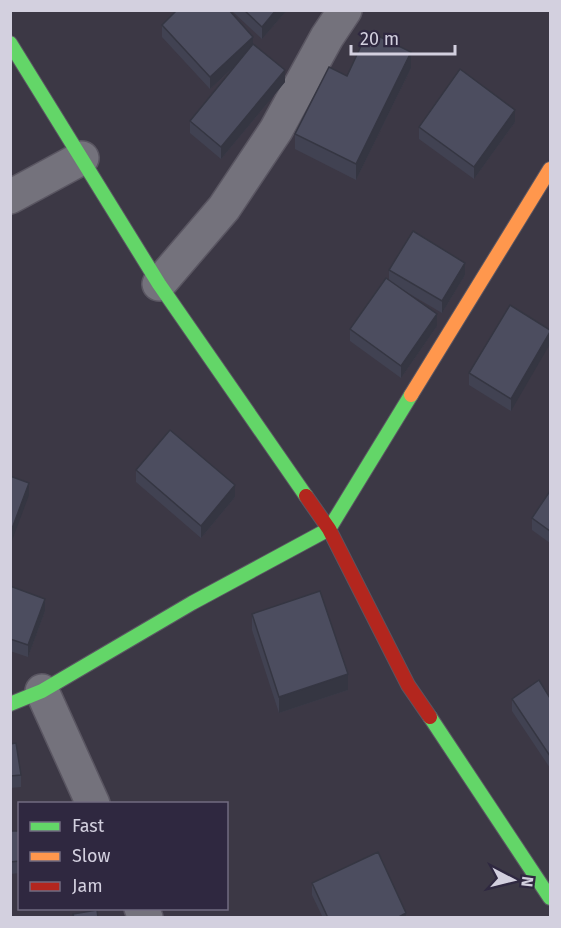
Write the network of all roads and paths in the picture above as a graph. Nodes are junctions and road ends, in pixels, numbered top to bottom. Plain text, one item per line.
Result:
1 (345, 10) edge
2 (10, 43) edge
3 (82, 158) junction
4 (549, 175) edge
5 (10, 196) edge
6 (159, 284) junction
7 (329, 529) junction
8 (42, 691) junction
9 (10, 704) edge
10 (92, 802) edge
11 (550, 898) edge

1 - 6 street
2 - 3 street
3 - 5 street
3 - 6 street
4 - 7 street
6 - 7 street
7 - 8 street
7 - 11 street
8 - 9 street
8 - 10 street

